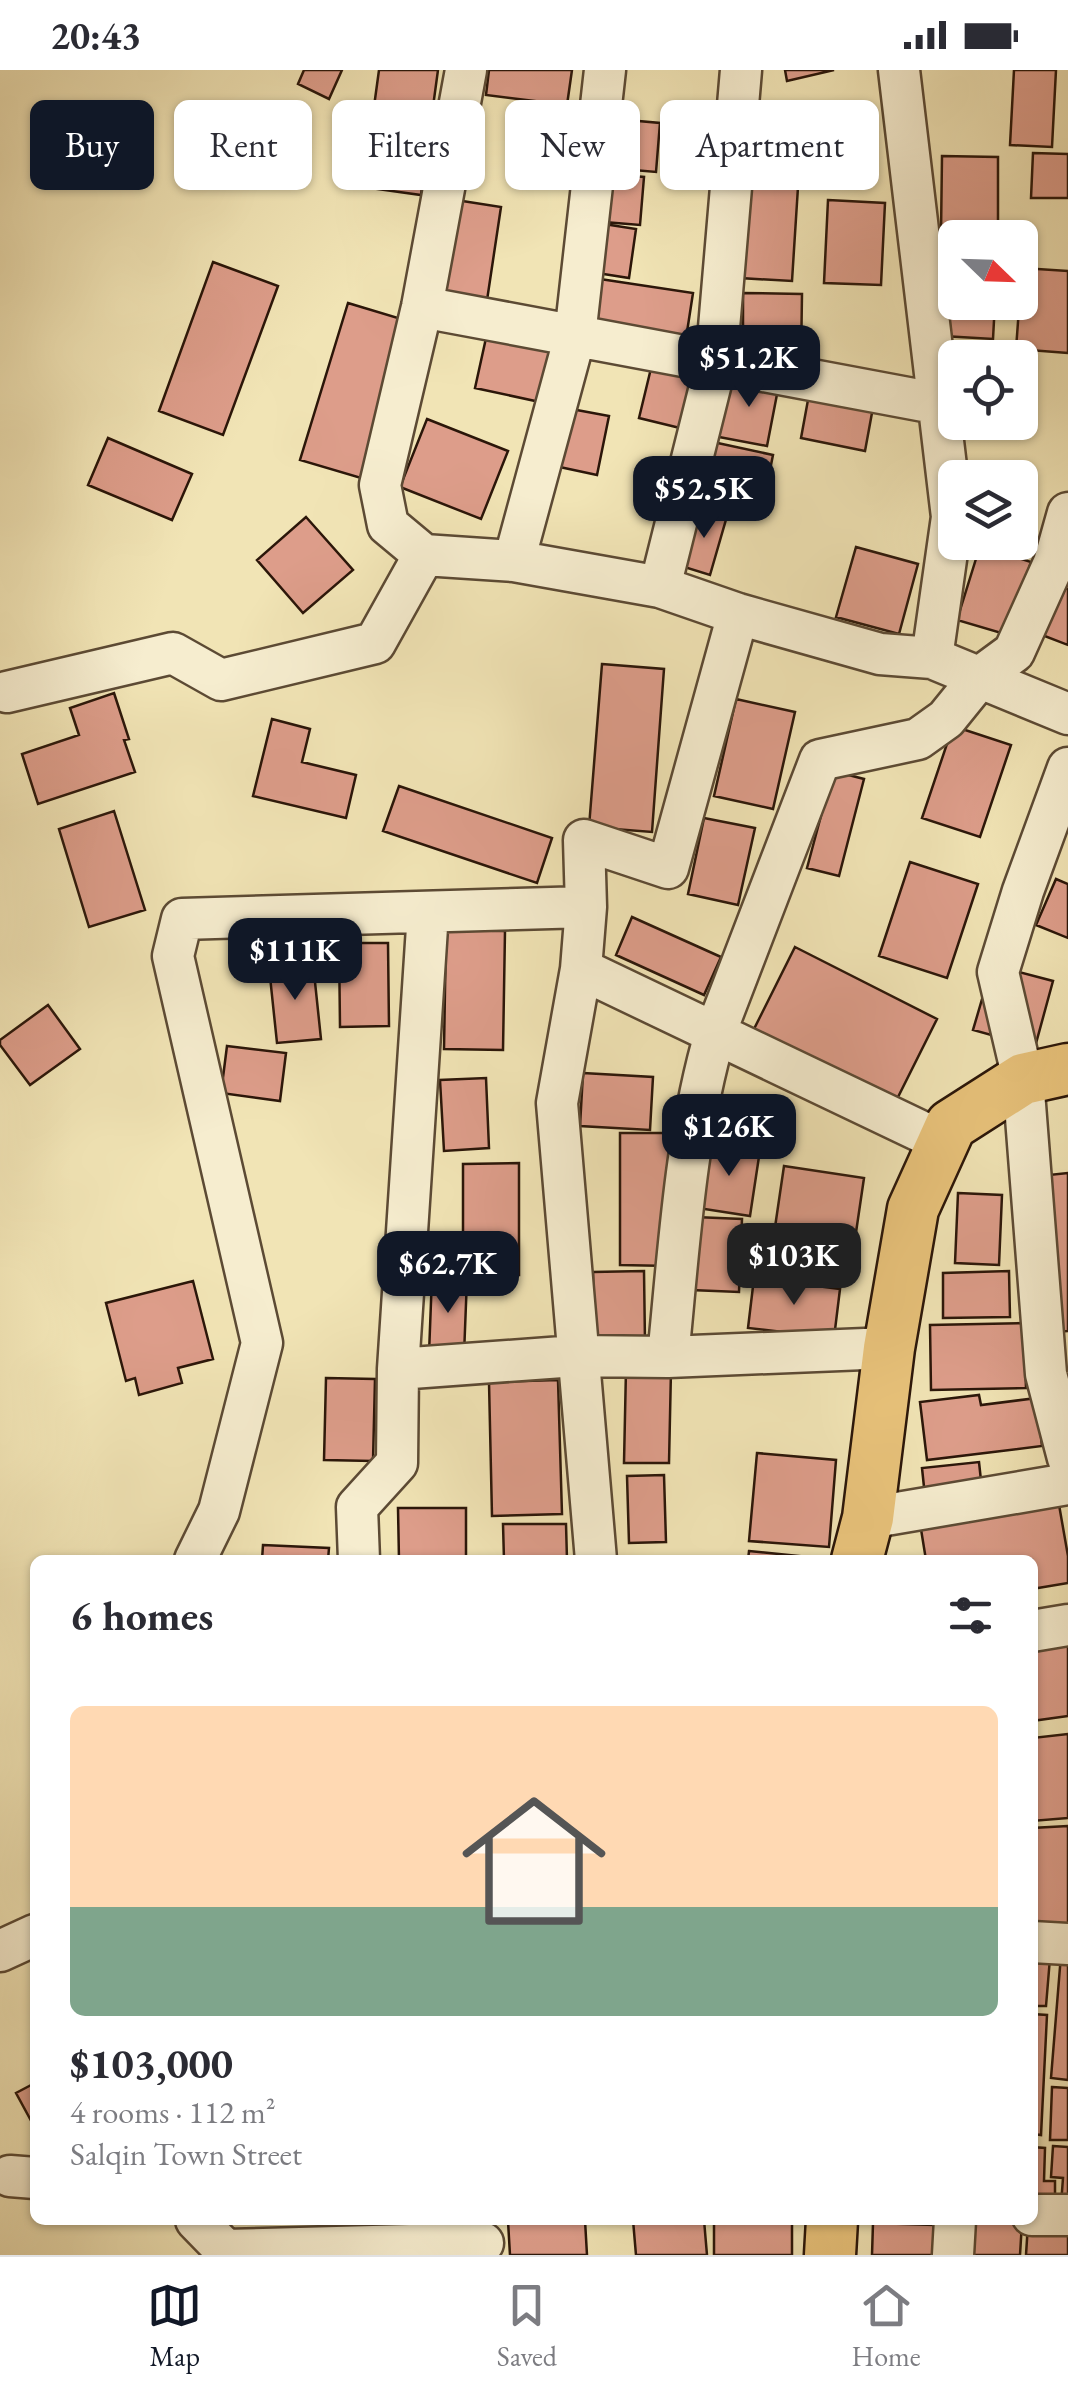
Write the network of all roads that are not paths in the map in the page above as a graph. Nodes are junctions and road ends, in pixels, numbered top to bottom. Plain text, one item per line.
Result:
1 (466, 70) edge
2 (606, 70) edge
3 (741, 70) edge
4 (898, 70) edge
5 (422, 307) junction
6 (575, 336) junction
7 (716, 363) junction
8 (938, 388) edge
9 (938, 404) edge
10 (944, 440) edge
11 (1068, 512) edge
12 (424, 555) junction
13 (514, 562) junction
14 (660, 587) junction
15 (738, 614) junction
16 (932, 658) junction
17 (980, 677) junction
18 (7, 692) dead end
19 (1068, 714) edge
20 (1068, 768) edge
21 (586, 907) junction
22 (428, 912) junction
23 (581, 968) junction
24 (716, 1031) junction
25 (1045, 1074) edge
26 (943, 1142) junction
27 (889, 1348) junction
28 (576, 1356) junction
29 (668, 1357) junction
30 (398, 1369) junction
31 (1068, 1458) edge
32 (1068, 1484) edge
33 (862, 1539) edge
34 (198, 1555) edge
35 (359, 1555) edge
36 (596, 1555) edge
37 (1068, 1625) edge
38 (1038, 1630) edge
39 (30, 1938) edge
40 (1038, 1942) edge
41 (1068, 1944) edge
42 (0, 1951) edge
43 (1038, 2215) edge
44 (1068, 2216) edge
45 (201, 2225) edge
46 (342, 2225) edge
47 (832, 2225) edge
48 (955, 2225) edge
49 (483, 2239) edge
50 (379, 2246) junction
51 (830, 2255) edge
52 (953, 2255) edge

1 - 5 street
2 - 6 street
3 - 7 street
4 - 8 street
5 - 6 street
5 - 12 street
6 - 7 street
6 - 13 street
7 - 9 street
7 - 14 street
10 - 16 street
11 - 17 street
12 - 13 street
12 - 18 street
13 - 14 street
14 - 15 street
15 - 16 street
15 - 21 street
16 - 17 street
17 - 19 street
17 - 24 street
20 - 25 street
21 - 22 street
21 - 23 street
22 - 30 street
22 - 34 street
23 - 24 street
23 - 28 street
24 - 26 street
24 - 29 street
25 - 26 main road
25 - 31 street
26 - 27 main road
27 - 29 street
27 - 33 main road
28 - 29 street
28 - 30 street
28 - 36 street
30 - 35 street
32 - 33 street
37 - 38 street
39 - 42 street
40 - 41 street
43 - 44 street
45 - 50 street
46 - 50 street
47 - 51 main road
48 - 52 street
49 - 50 street

